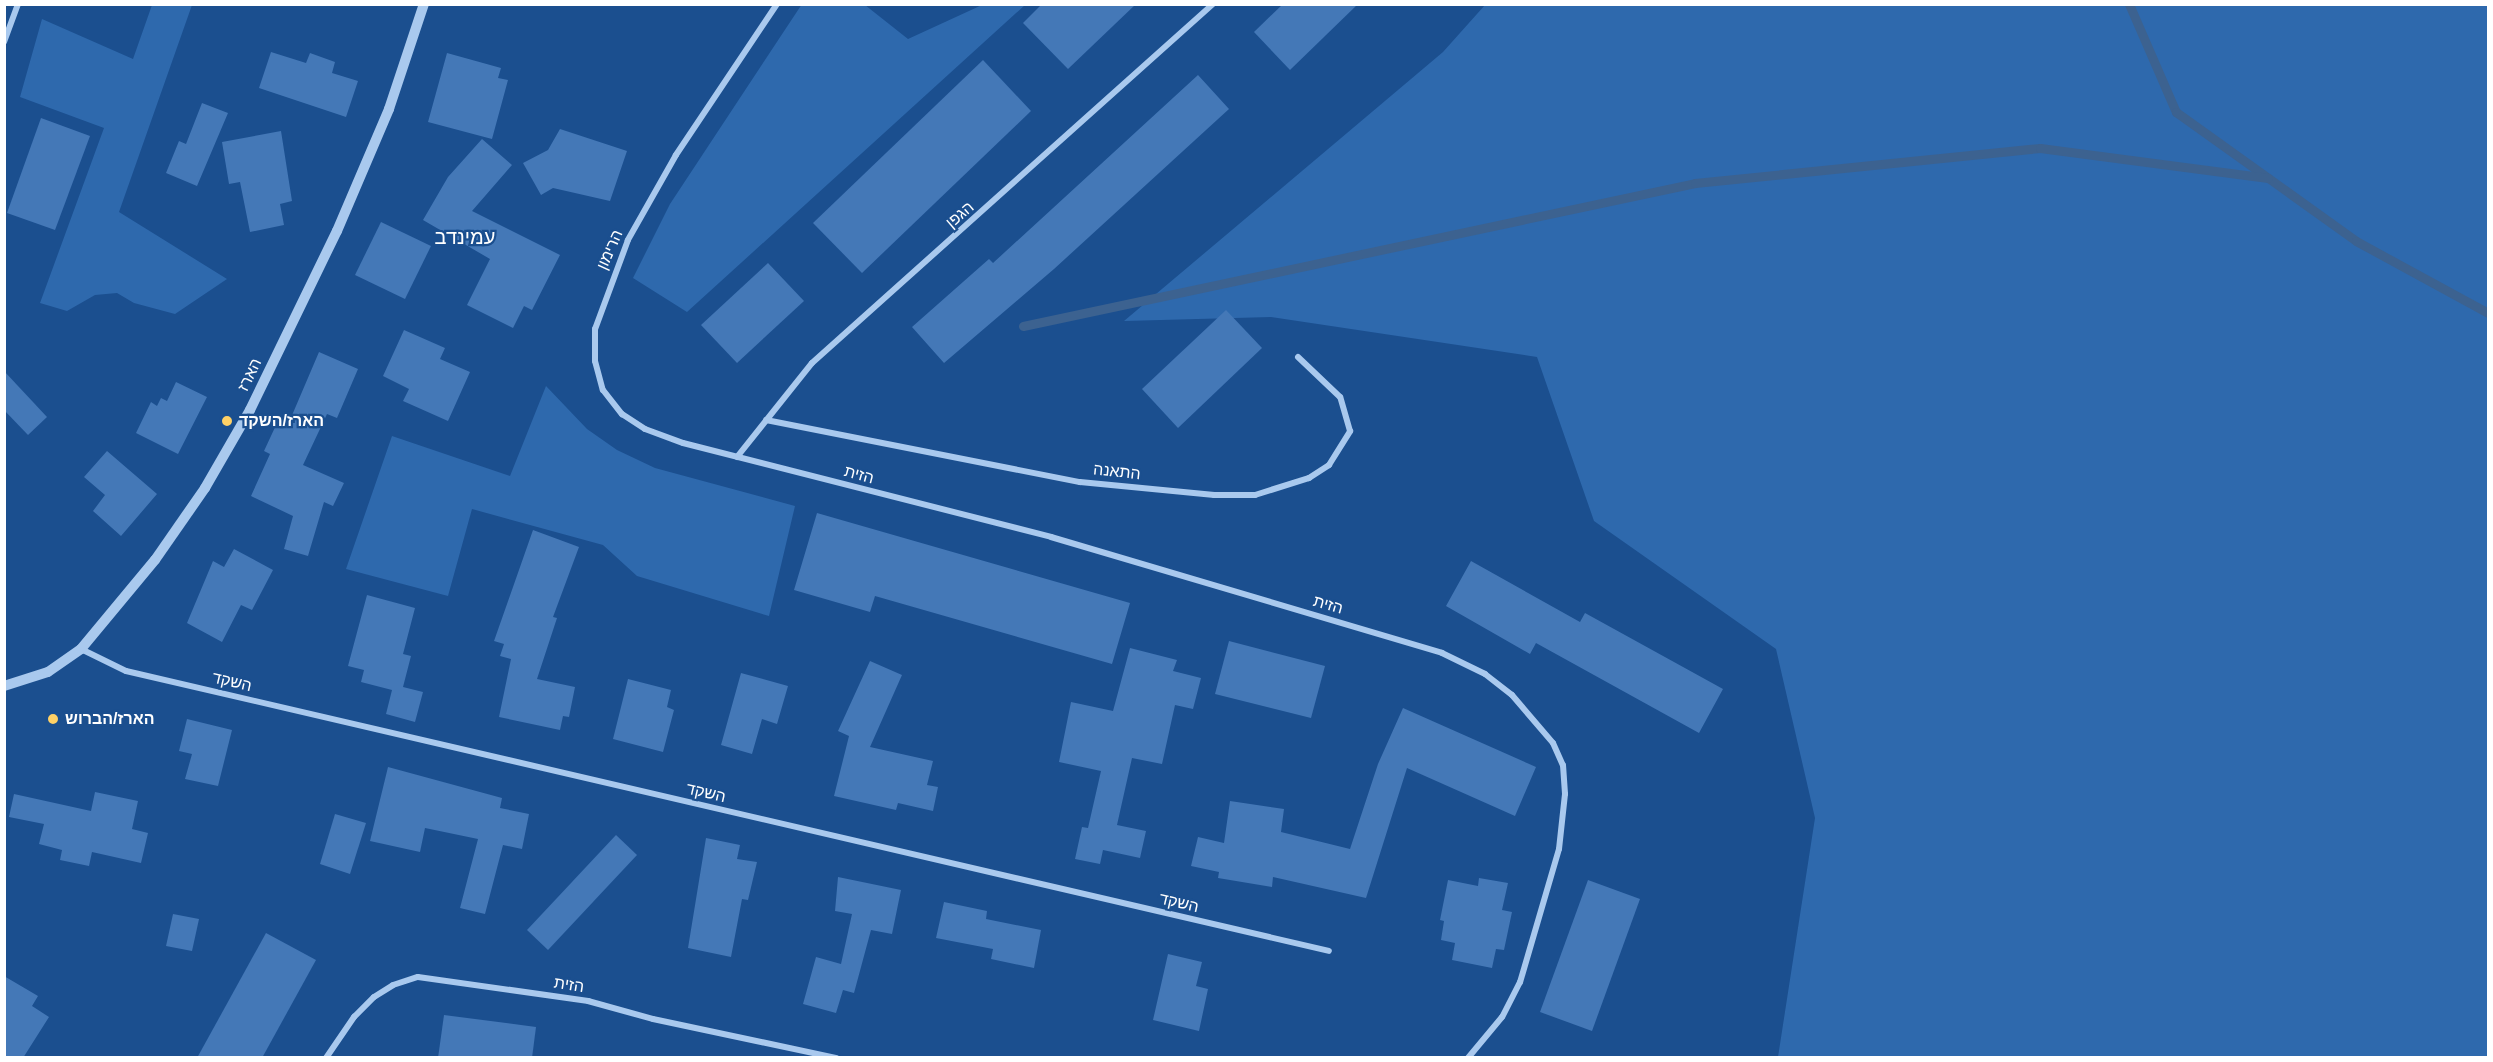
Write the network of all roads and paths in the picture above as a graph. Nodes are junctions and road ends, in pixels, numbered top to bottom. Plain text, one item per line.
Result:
1 (18, 4) edge
2 (424, 4) edge
3 (777, 4) edge
4 (1213, 4) edge
5 (4, 42) edge
6 (1298, 357) dead end
7 (766, 420) junction
8 (737, 457) junction
9 (81, 649) junction
10 (4, 686) edge
11 (1329, 951) dead end
12 (326, 1058) edge
13 (837, 1058) edge
14 (1468, 1058) edge

1 - 5 street
2 - 9 street, הארז
3 - 8 street, הרימון
4 - 7 street, הגפן
6 - 7 street, התאנה
7 - 8 street, הגפן
8 - 14 street, הזית
9 - 10 street, הארז
9 - 11 street, השקד
12 - 13 street, הזית

